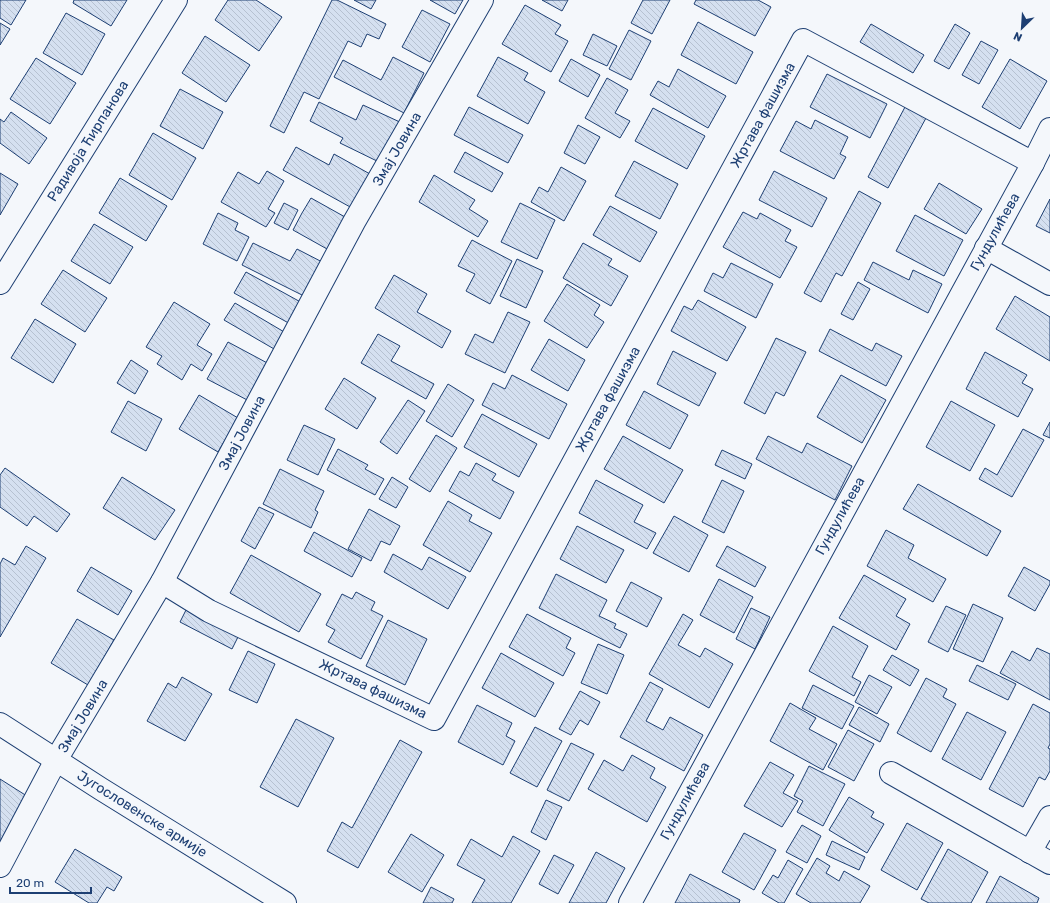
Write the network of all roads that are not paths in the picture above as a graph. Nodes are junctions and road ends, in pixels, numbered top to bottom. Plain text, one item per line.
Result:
1 (176, 0) edge
2 (482, 0) edge
3 (1050, 129) edge
4 (1033, 163) junction
5 (986, 248) junction
6 (0, 283) edge
7 (1050, 284) edge
8 (162, 582) junction
9 (0, 724) edge
10 (56, 760) junction
11 (891, 773) dead end
12 (1050, 817) edge
13 (1030, 852) junction
14 (1050, 863) edge
15 (0, 866) edge
16 (285, 903) edge
17 (630, 903) edge

1 - 6 street, Радивоја Ћирпанова
2 - 8 street, Змај Јовина
3 - 4 street, Гундулићева
4 - 5 street, Гундулићева
4 - 8 street, Жртава фашизма
5 - 7 street
5 - 17 street, Гундулићева
8 - 10 street, Змај Јовина
9 - 10 street, Југословенске армије
10 - 15 street, Змај Јовина
10 - 16 street, Југословенске армије
11 - 13 street
12 - 13 street
13 - 14 street

